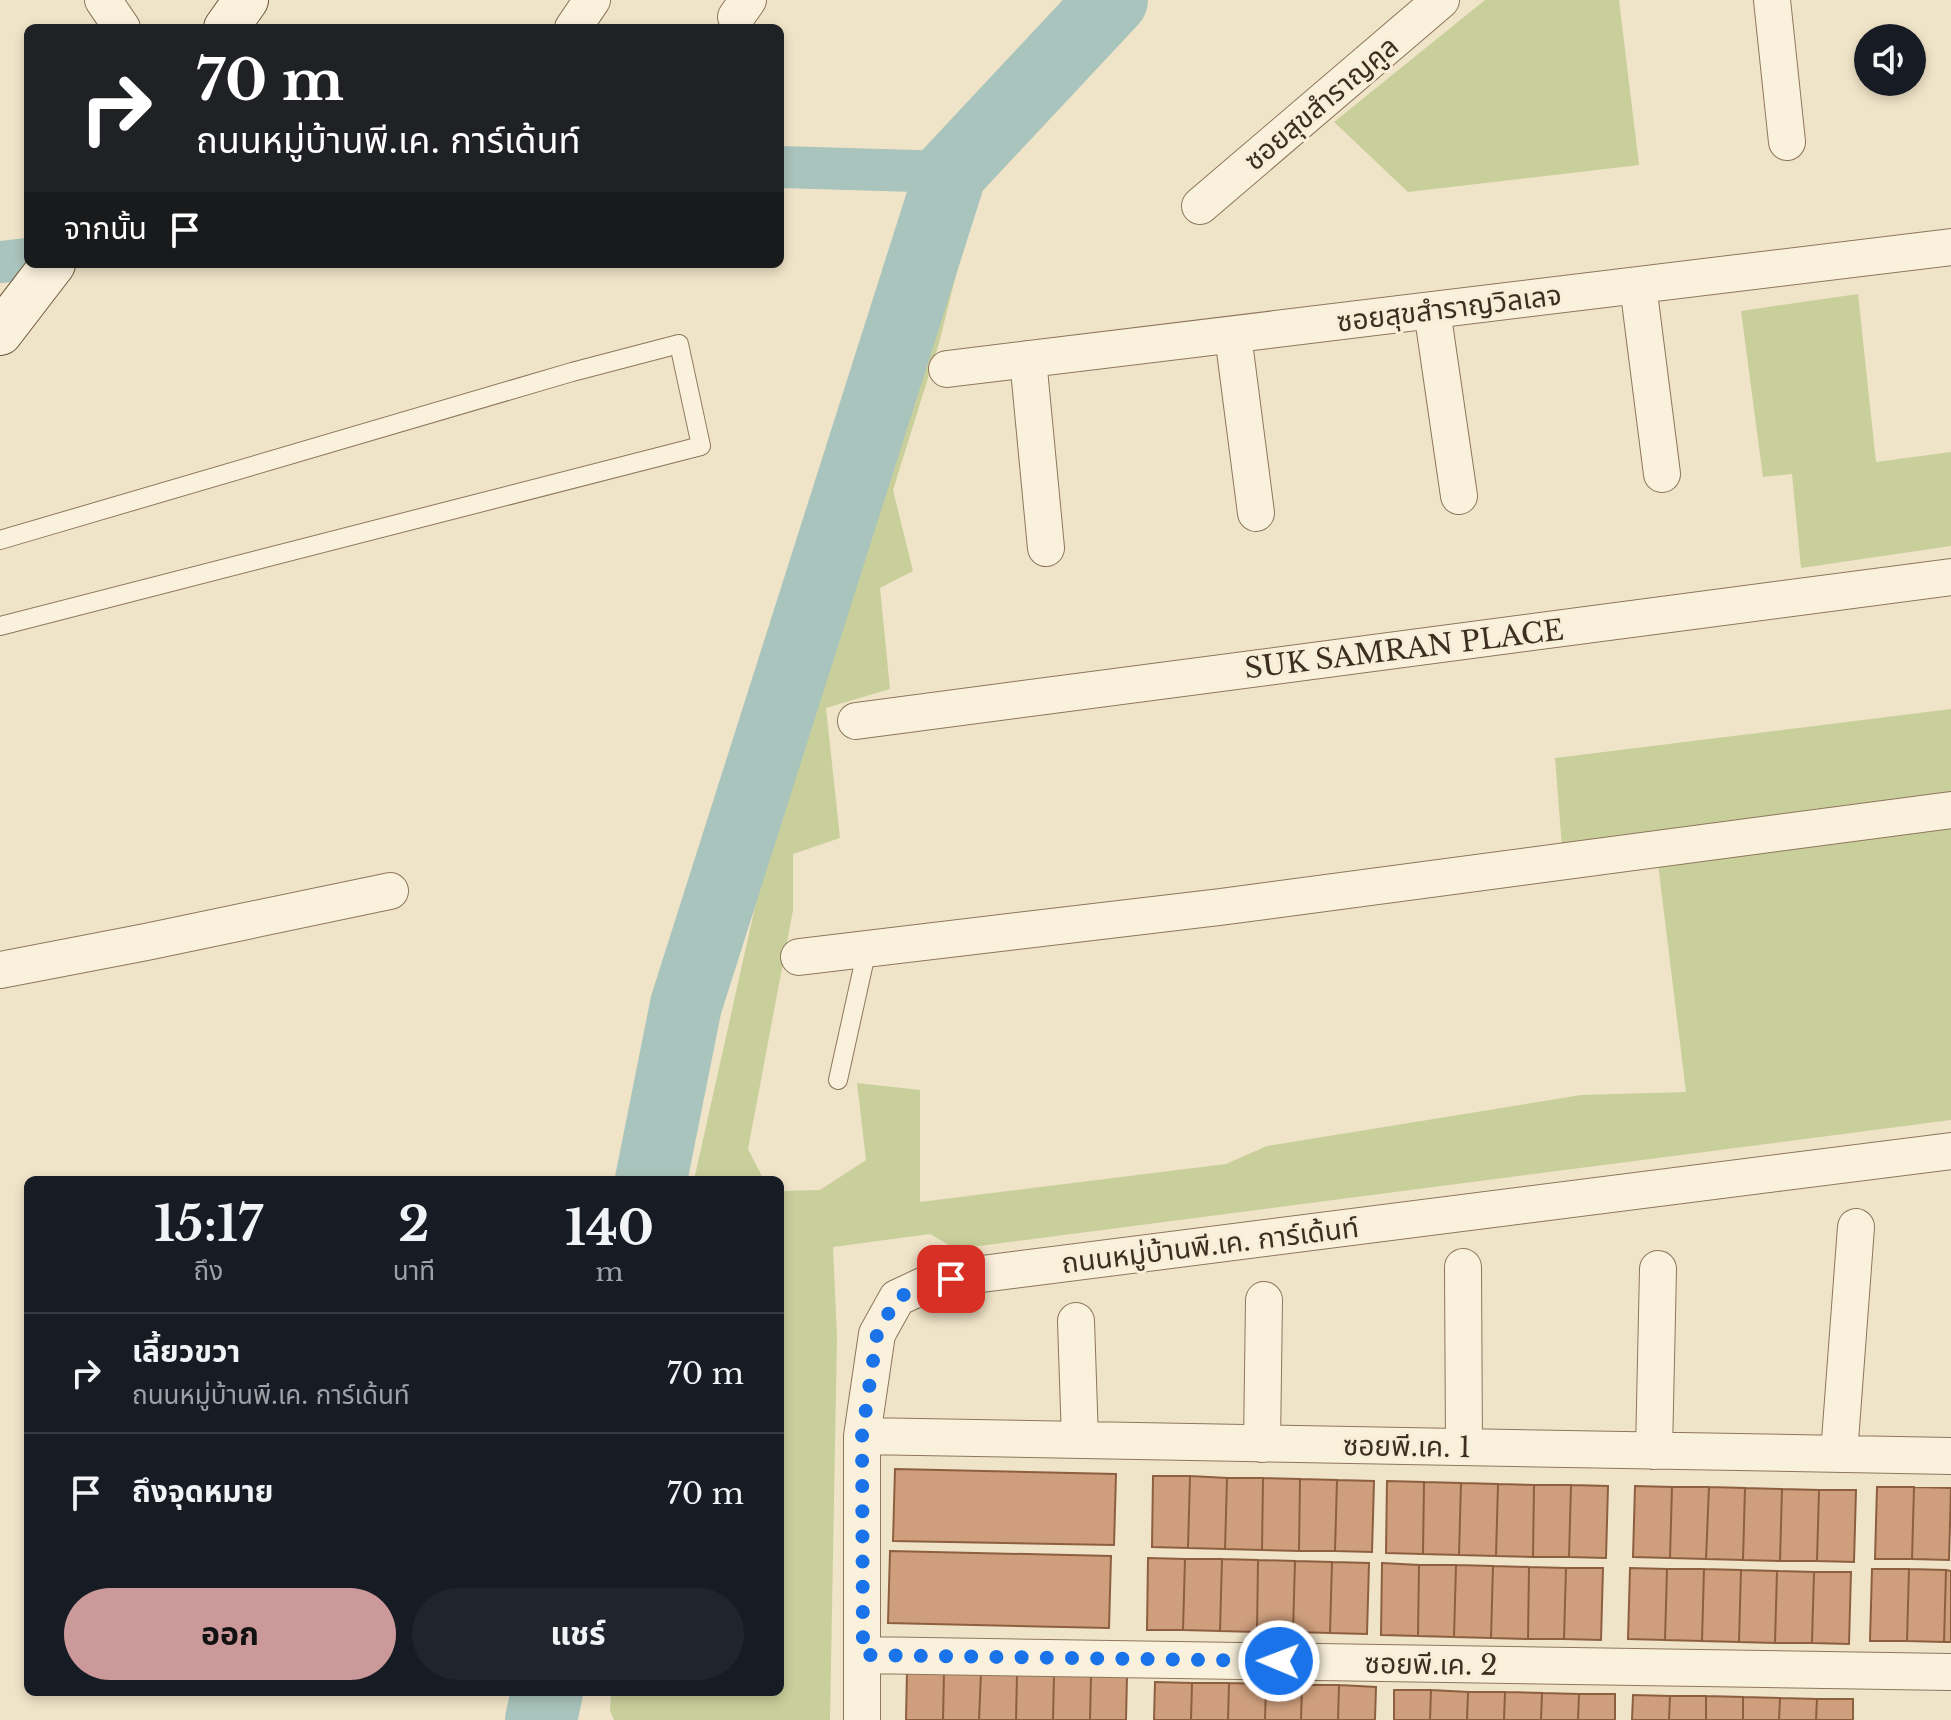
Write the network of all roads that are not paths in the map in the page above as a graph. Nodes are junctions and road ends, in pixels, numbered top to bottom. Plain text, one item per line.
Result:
1 (103, 0) edge
2 (246, 0) edge
3 (592, 0) edge
4 (1441, 0) edge
5 (1772, 0) edge
6 (119, 24) edge
7 (229, 24) edge
8 (576, 24) edge
9 (1787, 142) dead end
10 (1200, 206) dead end
11 (1951, 247) edge
12 (50, 268) edge
13 (1638, 285) junction
14 (1432, 310) junction
15 (11, 320) edge
16 (1233, 335) junction
17 (1028, 359) junction
18 (947, 369) dead end
19 (1662, 474) dead end
20 (1459, 496) dead end
21 (1256, 513) dead end
22 (0, 540) edge
23 (1046, 548) dead end
24 (1951, 577) edge
25 (0, 626) edge
26 (856, 721) dead end
27 (1951, 810) edge
28 (390, 891) dead end
29 (867, 949) junction
30 (799, 957) dead end
31 (0, 970) edge
32 (838, 1080) dead end
33 (1951, 1151) edge
34 (1856, 1227) dead end
35 (1463, 1267) dead end
36 (1658, 1269) dead end
37 (1264, 1300) dead end
38 (1076, 1321) dead end
39 (862, 1436) junction
40 (1080, 1440) junction
41 (1262, 1444) junction
42 (1464, 1447) junction
43 (1654, 1451) junction
44 (1839, 1454) junction
45 (1951, 1456) edge
46 (863, 1655) junction
47 (1951, 1672) edge
48 (862, 1720) edge

1 - 6 street
2 - 7 street
3 - 8 street
4 - 10 street, ซอยสุขสำราญคูล
5 - 9 street
11 - 13 street, ซอยสุขสำราญวิลเลจ
12 - 15 street
13 - 14 street, ซอยสุขสำราญวิลเลจ
13 - 19 street
14 - 16 street, ซอยสุขสำราญวิลเลจ
14 - 20 street
16 - 17 street, ซอยสุขสำราญวิลเลจ
16 - 21 street
17 - 18 street, ซอยสุขสำราญวิลเลจ
17 - 23 street
22 - 25 lane
24 - 26 street, SUK SAMRAN PLACE
27 - 29 street
28 - 31 street
29 - 30 street
29 - 32 lane
33 - 39 street, ถนนหมู่บ้านพี.เค. การ์เด้นท์
34 - 44 street
35 - 42 street
36 - 43 street
37 - 41 street
38 - 40 street
39 - 40 street, ซอยพี.เค. 1
39 - 46 street, ถนนหมู่บ้านพี.เค. การ์เด้นท์
40 - 41 street, ซอยพี.เค. 1
41 - 42 street, ซอยพี.เค. 1
42 - 43 street, ซอยพี.เค. 1
43 - 44 street, ซอยพี.เค. 1
44 - 45 street, ซอยพี.เค. 1
46 - 47 street, ซอยพี.เค. 2
46 - 48 street, ถนนหมู่บ้านพี.เค. การ์เด้นท์

